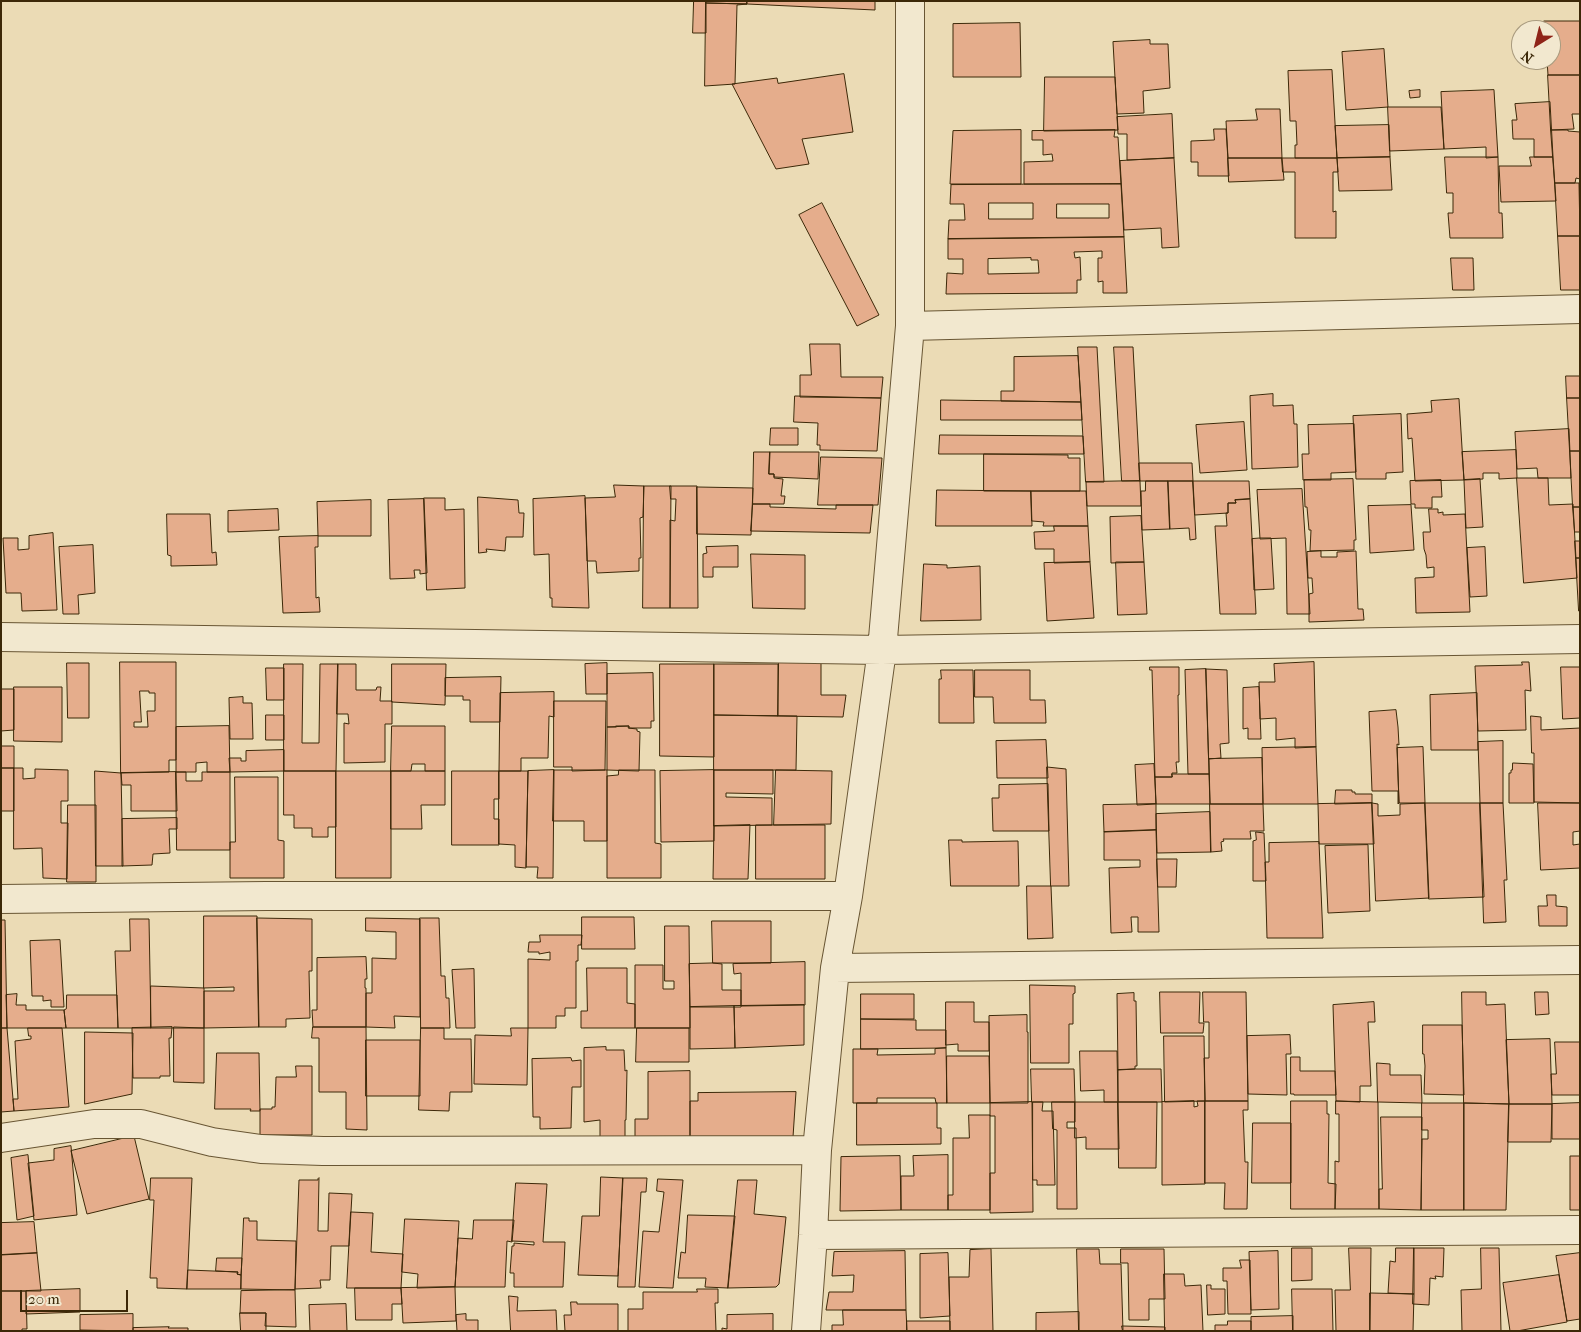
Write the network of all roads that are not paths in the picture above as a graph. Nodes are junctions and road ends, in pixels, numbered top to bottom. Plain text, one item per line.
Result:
1 (910, 1) edge
2 (1580, 309) edge
3 (910, 326) junction
4 (1, 637) edge
5 (1580, 639) edge
6 (882, 650) junction
7 (848, 896) junction
8 (1, 899) edge
9 (1580, 960) edge
10 (835, 968) junction
11 (1, 1138) edge
12 (817, 1150) junction
13 (1580, 1230) edge
14 (813, 1235) junction
15 (806, 1331) edge

1 - 3 street
2 - 3 street
3 - 6 street
4 - 6 street
5 - 6 street
6 - 7 street
7 - 8 street
7 - 10 street
9 - 10 street
10 - 12 street
11 - 12 street
12 - 14 street
13 - 14 street
14 - 15 street

